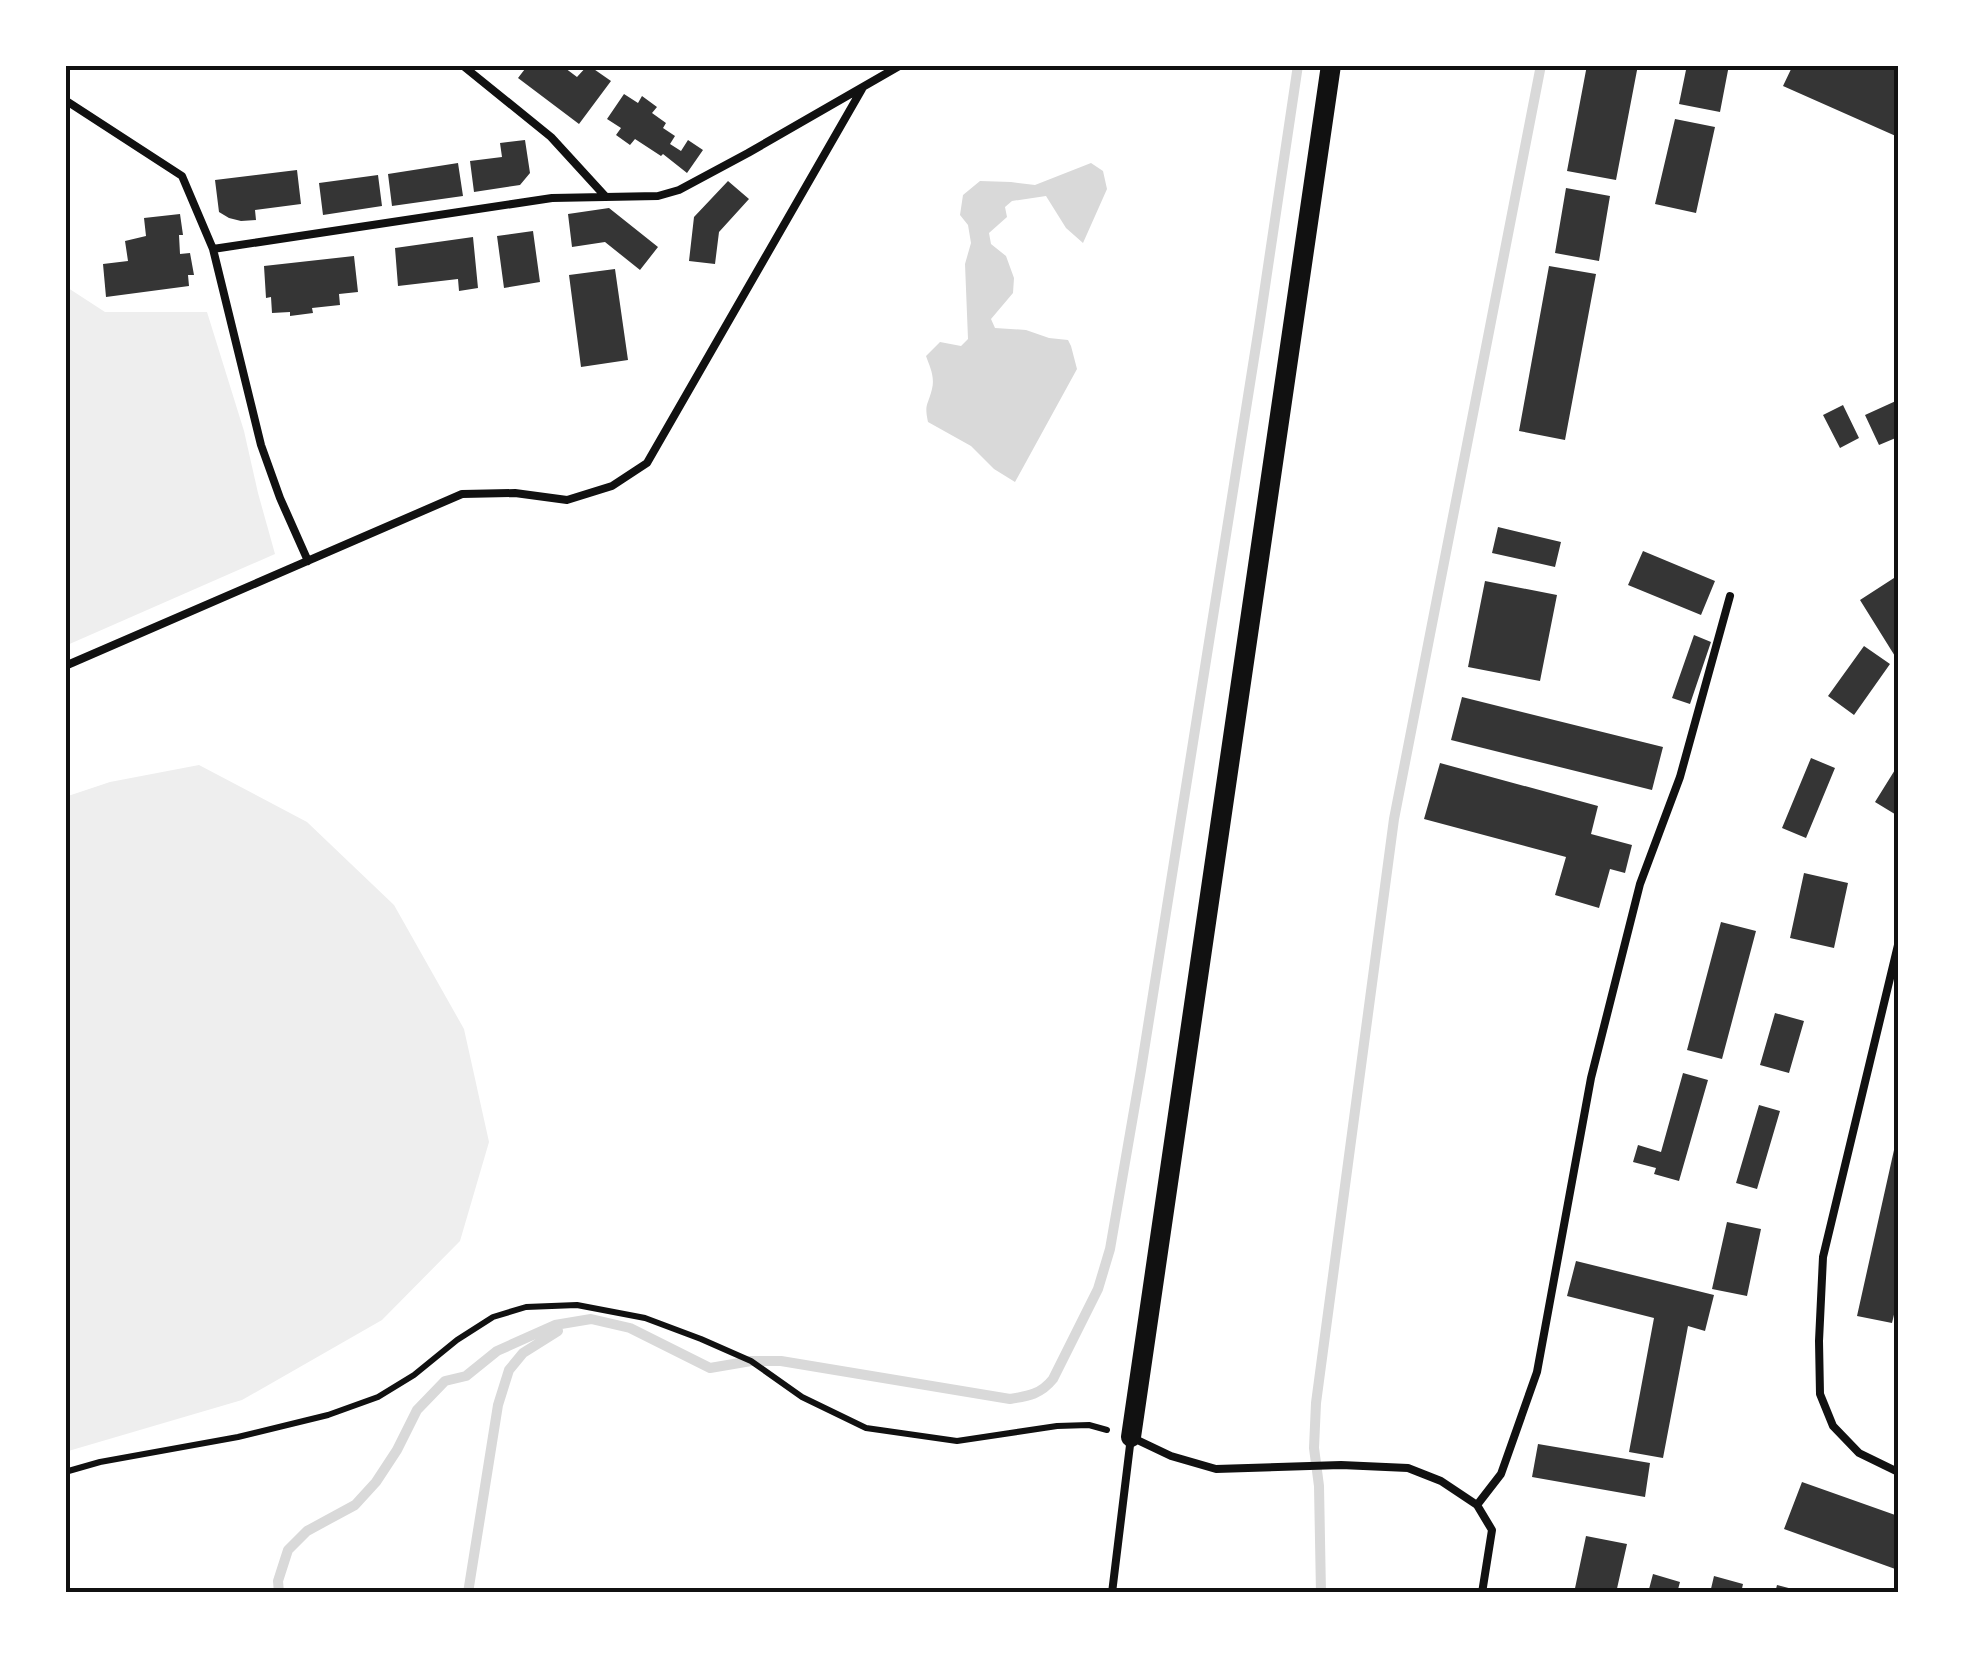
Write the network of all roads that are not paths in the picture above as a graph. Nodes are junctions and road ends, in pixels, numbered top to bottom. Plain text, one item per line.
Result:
1 (462, 65) edge
2 (901, 65) edge
3 (1331, 65) edge
4 (862, 88) junction
5 (65, 100) edge
6 (605, 196) junction
7 (213, 250) junction
8 (308, 561) junction
9 (1730, 596) dead end
10 (65, 666) edge
11 (1898, 945) edge
12 (1131, 1436) junction
13 (1898, 1472) edge
14 (1477, 1505) junction
15 (1112, 1593) edge
16 (1482, 1593) edge

1 - 6 lane
2 - 4 lane
3 - 12 main road
4 - 6 lane
4 - 8 lane
5 - 7 lane
6 - 7 lane
7 - 8 lane
8 - 10 lane
9 - 14 lane
11 - 13 lane
12 - 14 lane
12 - 15 lane
14 - 16 lane

